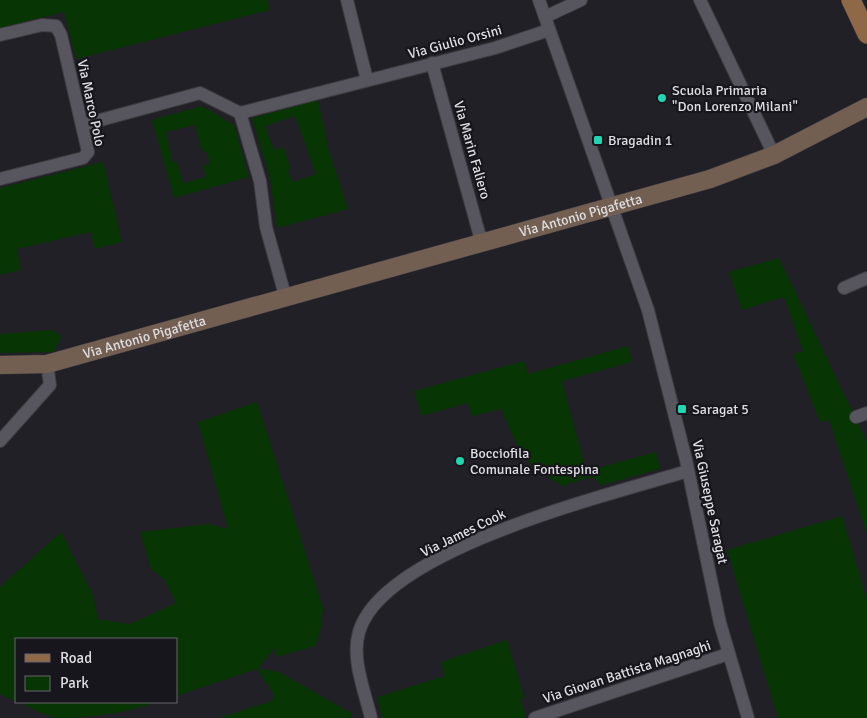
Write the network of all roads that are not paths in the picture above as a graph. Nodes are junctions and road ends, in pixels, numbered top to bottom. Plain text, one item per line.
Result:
1 (347, 0) edge
2 (539, 0) edge
3 (581, 0) edge
4 (700, 0) edge
5 (851, 0) edge
6 (545, 17) junction
7 (550, 30) junction
8 (867, 34) edge
9 (0, 35) edge
10 (432, 63) junction
11 (367, 80) junction
12 (867, 107) edge
13 (240, 113) junction
14 (82, 125) junction
15 (774, 156) junction
16 (0, 179) edge
17 (613, 207) junction
18 (482, 244) junction
19 (867, 278) edge
20 (844, 288) dead end
21 (286, 299) junction
22 (48, 364) junction
23 (0, 365) edge
24 (0, 441) edge
25 (688, 471) junction
26 (728, 654) junction
27 (371, 718) edge
28 (535, 718) edge
29 (748, 718) edge

1 - 11 street
2 - 6 street, Via Giuseppe Saragat
3 - 6 street
4 - 15 street
5 - 8 main road
6 - 7 street, Via Giuseppe Saragat
7 - 10 street, Via Giulio Orsini
7 - 17 street, Via Giuseppe Saragat
9 - 14 street, Via Marco Polo
10 - 11 street, Via Giulio Orsini
10 - 18 street, Via Marin Faliero
11 - 13 street, Via Giulio Orsini
12 - 15 main road, Via Antonio Pigafetta
13 - 14 street
13 - 21 street
14 - 16 street, Via Marco Polo
15 - 17 main road, Via Antonio Pigafetta
17 - 18 main road, Via Antonio Pigafetta
17 - 25 street, Via Giuseppe Saragat
18 - 21 main road, Via Antonio Pigafetta
19 - 20 street
21 - 22 main road, Via Antonio Pigafetta
22 - 23 main road, Via Antonio Pigafetta
22 - 24 street
25 - 26 street, Via Giuseppe Saragat
25 - 27 street, Via James Cook
26 - 28 street, Via Giovan Battista Magnaghi
26 - 29 street, Via Giuseppe Saragat

